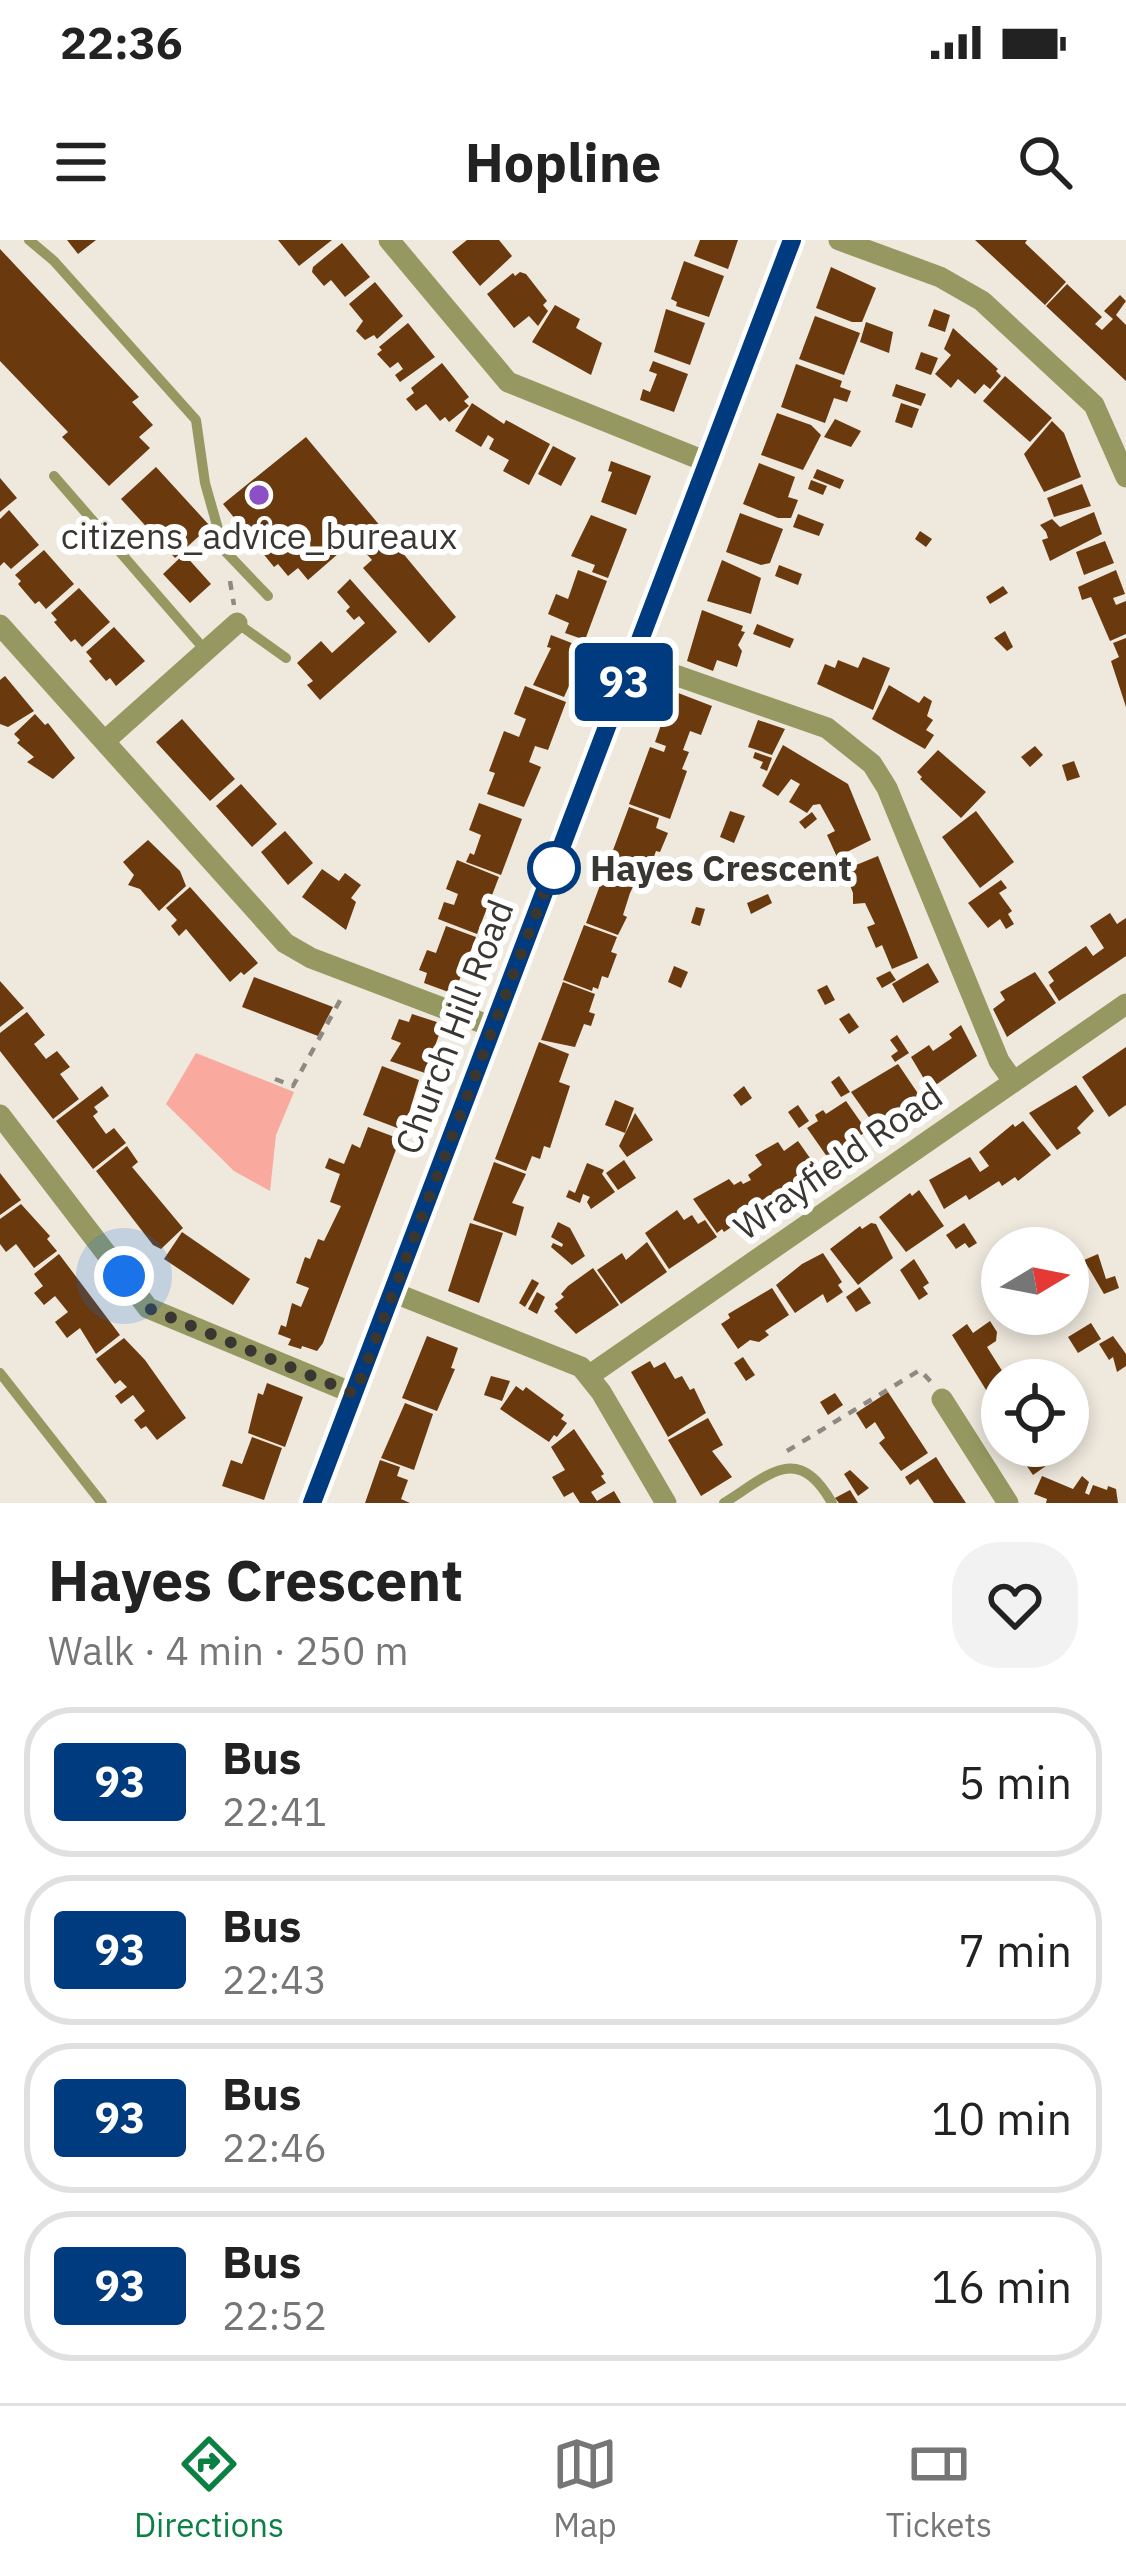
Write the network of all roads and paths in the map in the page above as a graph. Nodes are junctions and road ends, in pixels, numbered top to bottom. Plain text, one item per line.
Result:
1 (29, 240) edge
2 (389, 240) edge
3 (793, 240) edge
4 (839, 240) edge
5 (707, 462) junction
6 (54, 476) dead end
7 (1126, 477) edge
8 (224, 550) junction
9 (268, 596) dead end
10 (237, 623) junction
11 (0, 625) edge
12 (206, 650) junction
13 (286, 658) dead end
14 (632, 660) junction
15 (106, 740) junction
16 (355, 974) junction
17 (1126, 1004) edge
18 (494, 1027) junction
19 (275, 1079) dead end
20 (1013, 1081) junction
21 (0, 1115) edge
22 (392, 1292) junction
23 (0, 1373) edge
24 (590, 1375) junction
25 (355, 1394) junction
26 (942, 1399) joint
27 (771, 1460) dead end
28 (102, 1503) edge
29 (312, 1503) edge
30 (666, 1503) edge
31 (724, 1503) edge
32 (832, 1503) edge
33 (1008, 1503) edge

1 - 8 lane
2 - 5 street
3 - 5 street, Church Hill Road
4 - 7 street
5 - 14 street, Church Hill Road
6 - 12 lane
8 - 9 lane
8 - 10 path
10 - 12 street
10 - 13 lane
11 - 15 street
12 - 15 street
14 - 18 street, Church Hill Road
14 - 20 street
15 - 16 street
16 - 18 street
16 - 19 path
17 - 20 street, Wrayfield Road
18 - 22 street, Church Hill Road
20 - 24 street, Wrayfield Road
21 - 25 street
22 - 24 street
22 - 25 street, Church Hill Road
23 - 28 lane
24 - 30 street
25 - 29 street, Church Hill Road
26 - 27 path
26 - 33 street
31 - 32 lane

